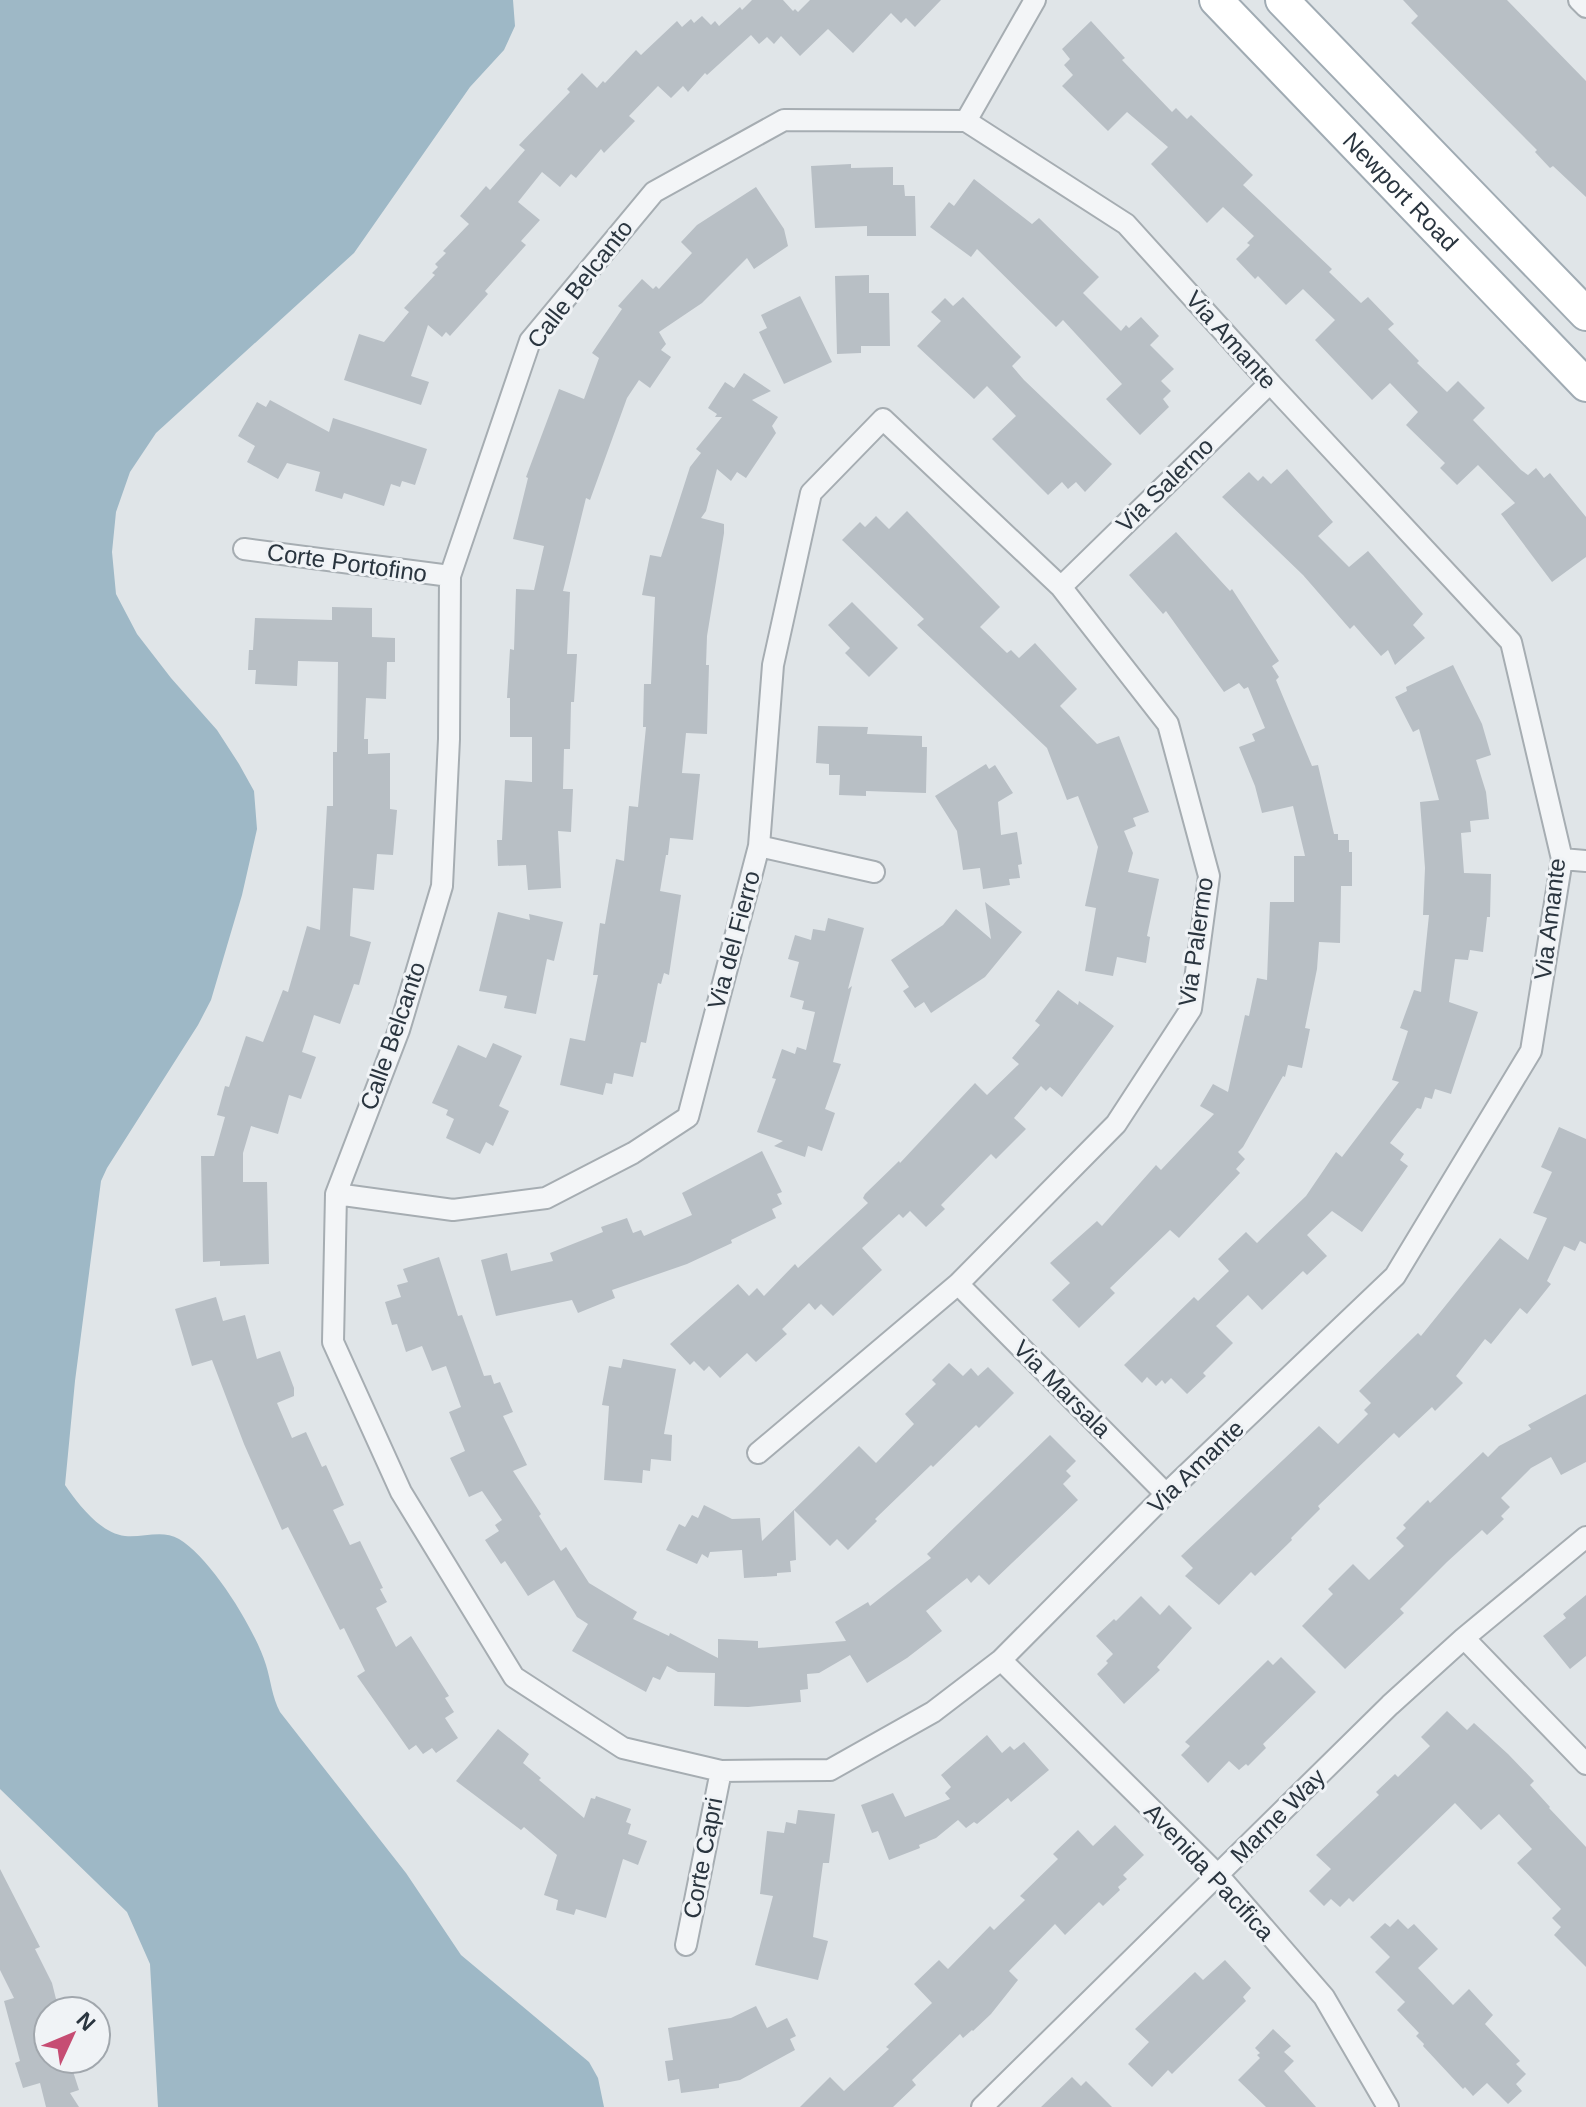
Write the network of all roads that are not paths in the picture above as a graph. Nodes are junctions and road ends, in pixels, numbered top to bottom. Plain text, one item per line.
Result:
1 (1035, 0) edge
2 (1216, 0) edge
3 (1282, 0) edge
4 (1579, 0) edge
5 (1586, 7) edge
6 (966, 121) junction
7 (1586, 314) edge
8 (1270, 383) junction
9 (1586, 385) edge
10 (883, 419) joint
11 (244, 549) dead end
12 (450, 576) junction
13 (1061, 587) junction
14 (759, 846) junction
15 (1562, 859) junction
16 (1586, 861) edge
17 (874, 872) dead end
18 (336, 1194) junction
19 (958, 1284) junction
20 (758, 1453) dead end
21 (1166, 1494) junction
22 (1586, 1537) edge
23 (1464, 1638) junction
24 (1001, 1660) junction
25 (1586, 1764) edge
26 (721, 1771) junction
27 (1218, 1875) junction
28 (686, 1945) dead end
29 (982, 2107) edge
30 (1388, 2107) edge

1 - 6 street
2 - 9 main road, Newport Road
3 - 7 main road, Newport Road
4 - 5 street
6 - 8 street, Via Amante
6 - 12 street, Calle Belcanto
8 - 13 street, Via Salerno
8 - 15 street, Via Amante
10 - 13 street, Via Palermo
10 - 14 street, Via del Fierro
11 - 12 street, Corte Portofino
12 - 18 street, Calle Belcanto
13 - 19 street, Via Palermo
14 - 17 street
14 - 18 street, Via del Fierro
15 - 16 street
15 - 21 street, Via Amante
18 - 26 street, Calle Belcanto
19 - 20 street, Via Palermo
19 - 21 street, Via Marsala
21 - 24 street, Via Amante
22 - 23 street, Marne Way
23 - 25 street
23 - 27 street, Marne Way
24 - 26 street, Calle Belcanto
24 - 27 street, Avenida Pacifica
26 - 28 street, Corte Capri
27 - 29 street, Marne Way
27 - 30 street, Avenida Pacifica

